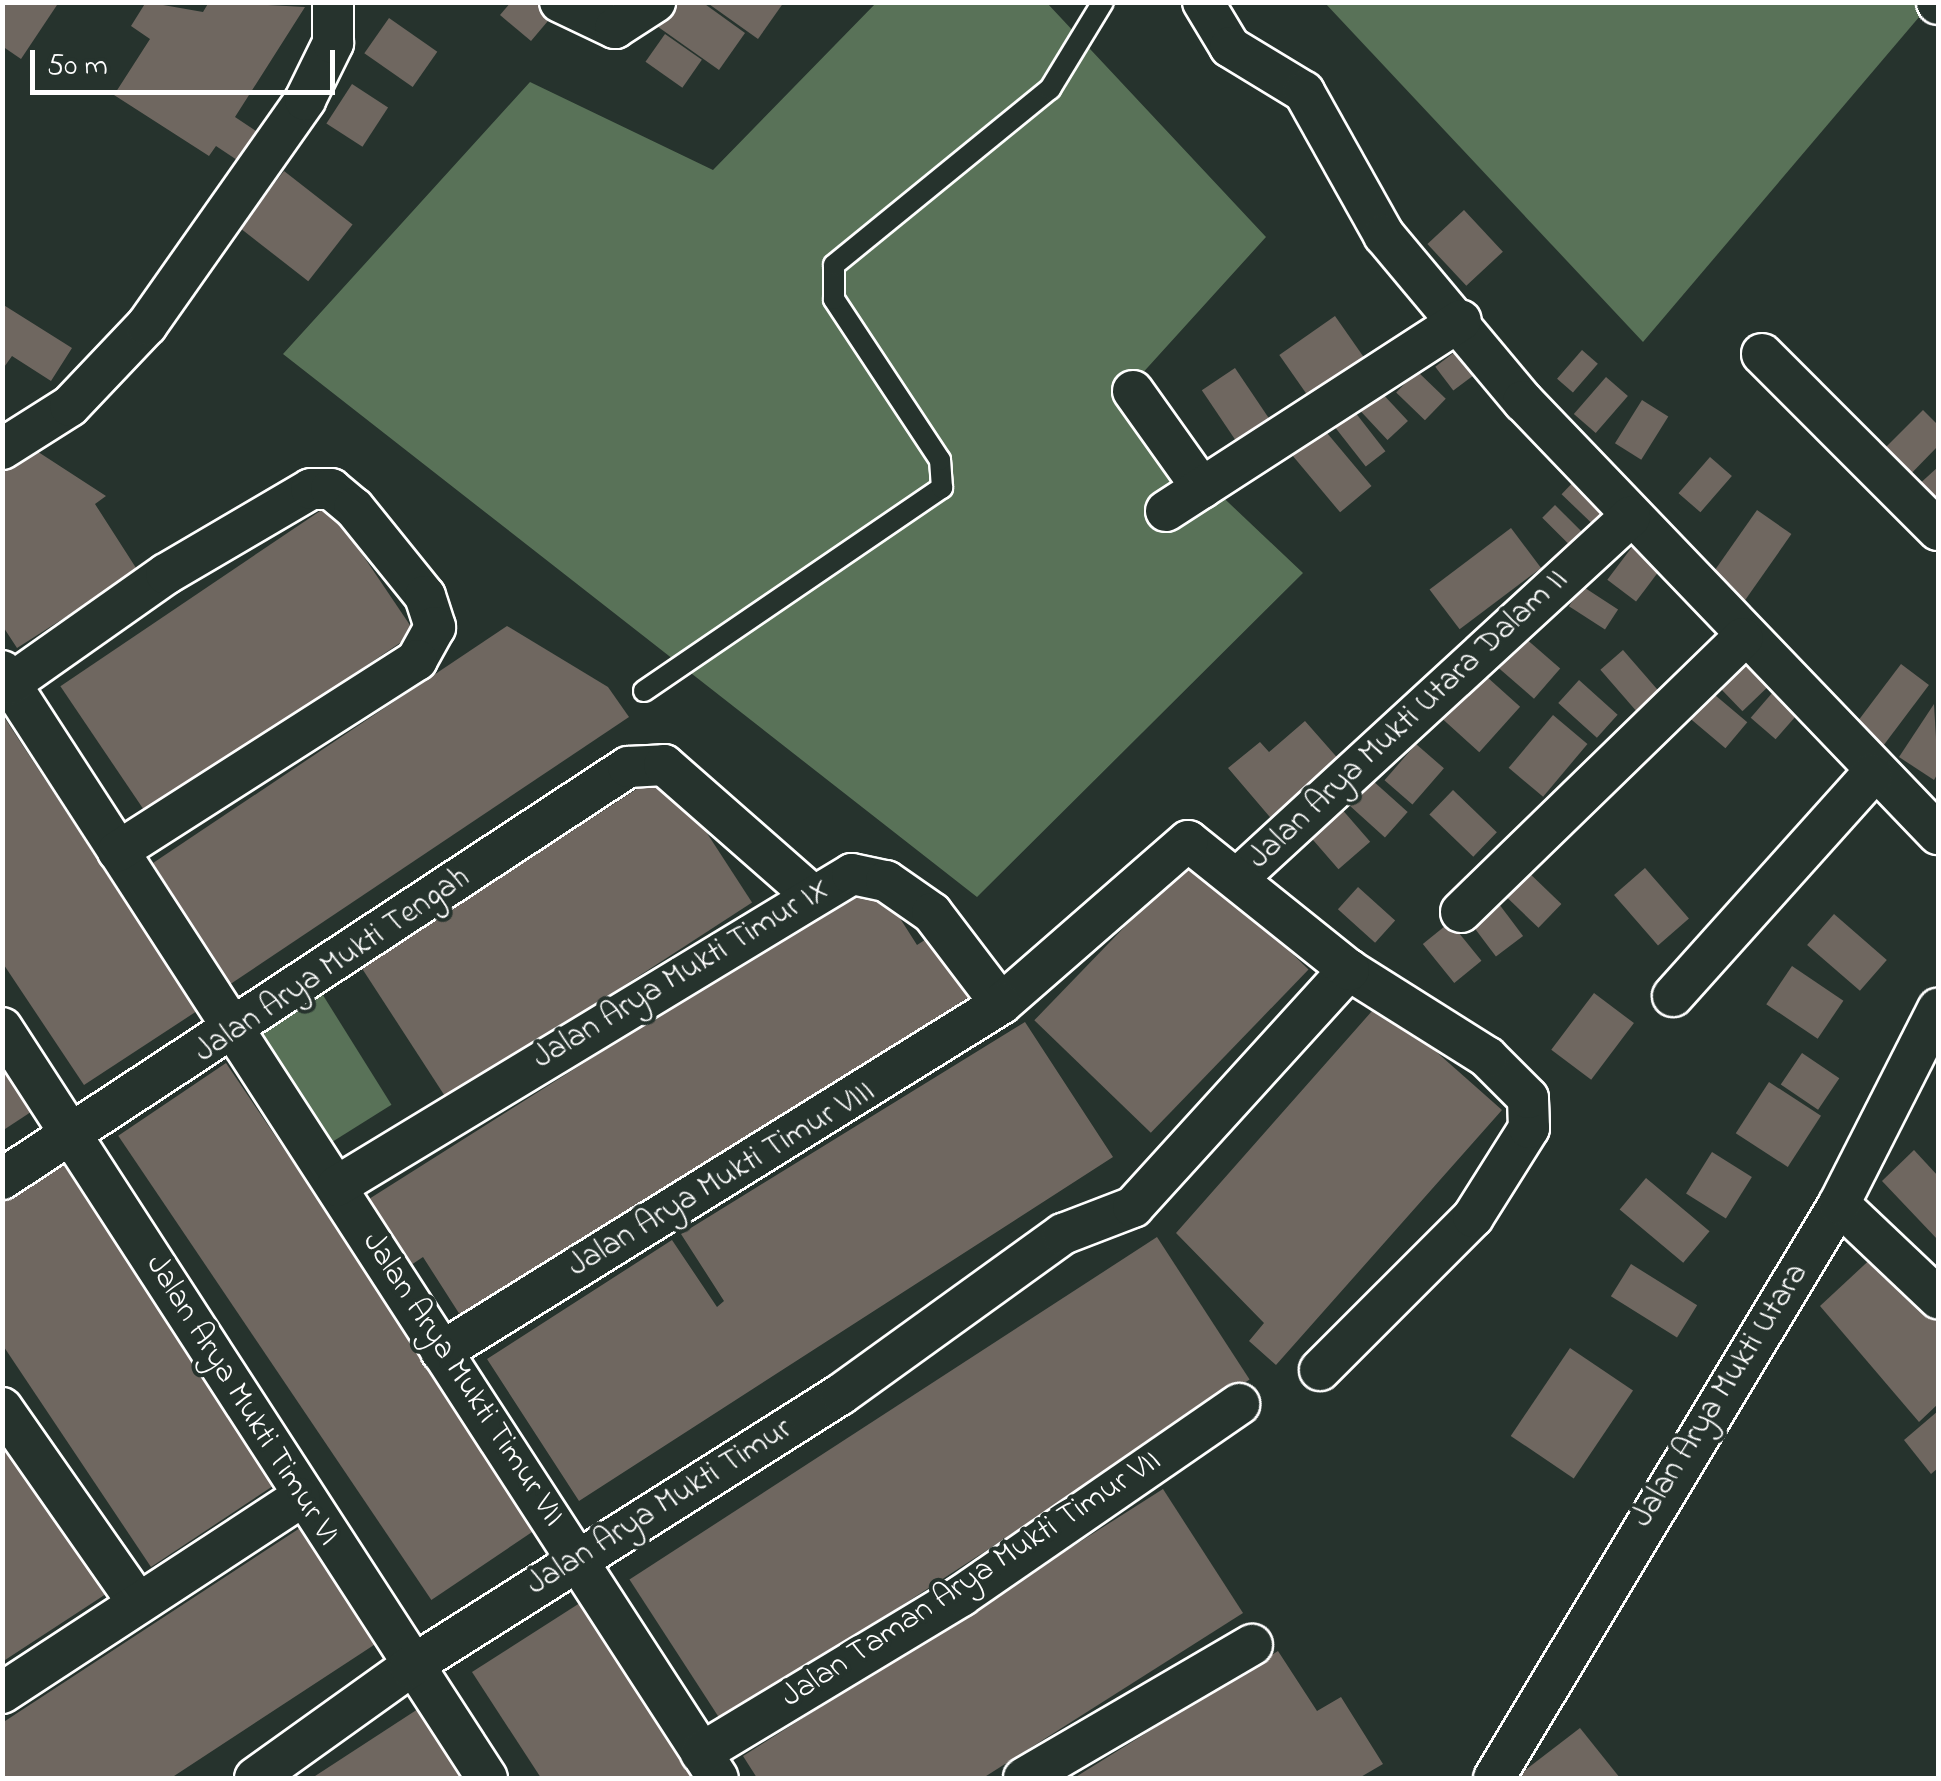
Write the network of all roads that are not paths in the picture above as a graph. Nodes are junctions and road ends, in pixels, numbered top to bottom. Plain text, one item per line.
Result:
1 (333, 2) edge
2 (560, 2) edge
3 (655, 2) edge
4 (1104, 2) edge
5 (1202, 2) edge
6 (1461, 320) junction
7 (1762, 354) dead end
8 (1134, 391) dead end
9 (13, 443) edge
10 (1202, 488) junction
11 (1166, 511) dead end
12 (1630, 516) junction
13 (1938, 530) edge
14 (1743, 638) junction
15 (6, 678) edge
16 (644, 691) dead end
17 (1872, 774) junction
18 (1938, 834) edge
19 (118, 850) junction
20 (1240, 875) junction
21 (812, 894) junction
22 (1461, 912) dead end
23 (1349, 970) junction
24 (1673, 996) dead end
25 (1002, 1004) junction
26 (1938, 1009) edge
27 (2, 1028) edge
28 (238, 1032) junction
29 (73, 1134) junction
30 (2, 1178) edge
31 (336, 1186) junction
32 (1838, 1204) junction
33 (1938, 1298) edge
34 (441, 1352) junction
35 (1320, 1370) dead end
36 (1239, 1404) dead end
37 (2, 1408) edge
38 (300, 1498) junction
39 (578, 1558) junction
40 (138, 1603) junction
41 (1252, 1645) dead end
42 (410, 1668) junction
43 (2, 1693) edge
44 (709, 1766) edge
45 (254, 1778) edge
46 (488, 1778) edge
47 (1024, 1778) edge
48 (1494, 1778) edge

1 - 9 street
2 - 3 street
4 - 16 lane
5 - 6 street
6 - 10 street
6 - 12 street
7 - 13 street
8 - 10 street
10 - 11 street
12 - 14 street
12 - 20 street, Jalan Arya Mukti Utara Dalam II
14 - 17 street
14 - 22 street
15 - 19 street, Jalan Arya Mukti Timur VII
15 - 19 street
17 - 18 street
17 - 24 street
19 - 28 street, Jalan Arya Mukti Timur VII
20 - 23 street
20 - 25 street, Jalan Arya Mukti Utara Dalam II
21 - 25 street, Jalan Arya Mukti Timur IX
21 - 28 street, Jalan Arya Mukti Tengah
21 - 31 street, Jalan Arya Mukti Timur IX
23 - 35 street
23 - 39 street, Jalan Arya Mukti Timur
25 - 34 street, Jalan Arya Mukti Timur VIII
26 - 32 street, Jalan Arya Mukti Utara
27 - 29 street, Jalan Arya Mukti Timur VI
28 - 29 street, Jalan Arya Mukti Tengah
28 - 31 street, Jalan Arya Mukti Timur VII
29 - 30 street, Jalan Arya Mukti Tengah
29 - 38 street, Jalan Arya Mukti Timur VI
31 - 34 street, Jalan Arya Mukti Timur VII
32 - 33 street
32 - 48 street, Jalan Arya Mukti Utara
34 - 39 street, Jalan Arya Mukti Timur VII
36 - 44 street, Jalan Taman Arya Mukti Timur VII
37 - 40 street
38 - 40 street
38 - 42 street, Jalan Arya Mukti Timur VI
39 - 42 street, Jalan Arya Mukti Timur
39 - 44 street, Jalan Arya Mukti Timur VII
40 - 43 street
41 - 47 street
42 - 45 street, Jalan Arya Mukti Timur
42 - 46 street, Jalan Arya Mukti Timur VI

